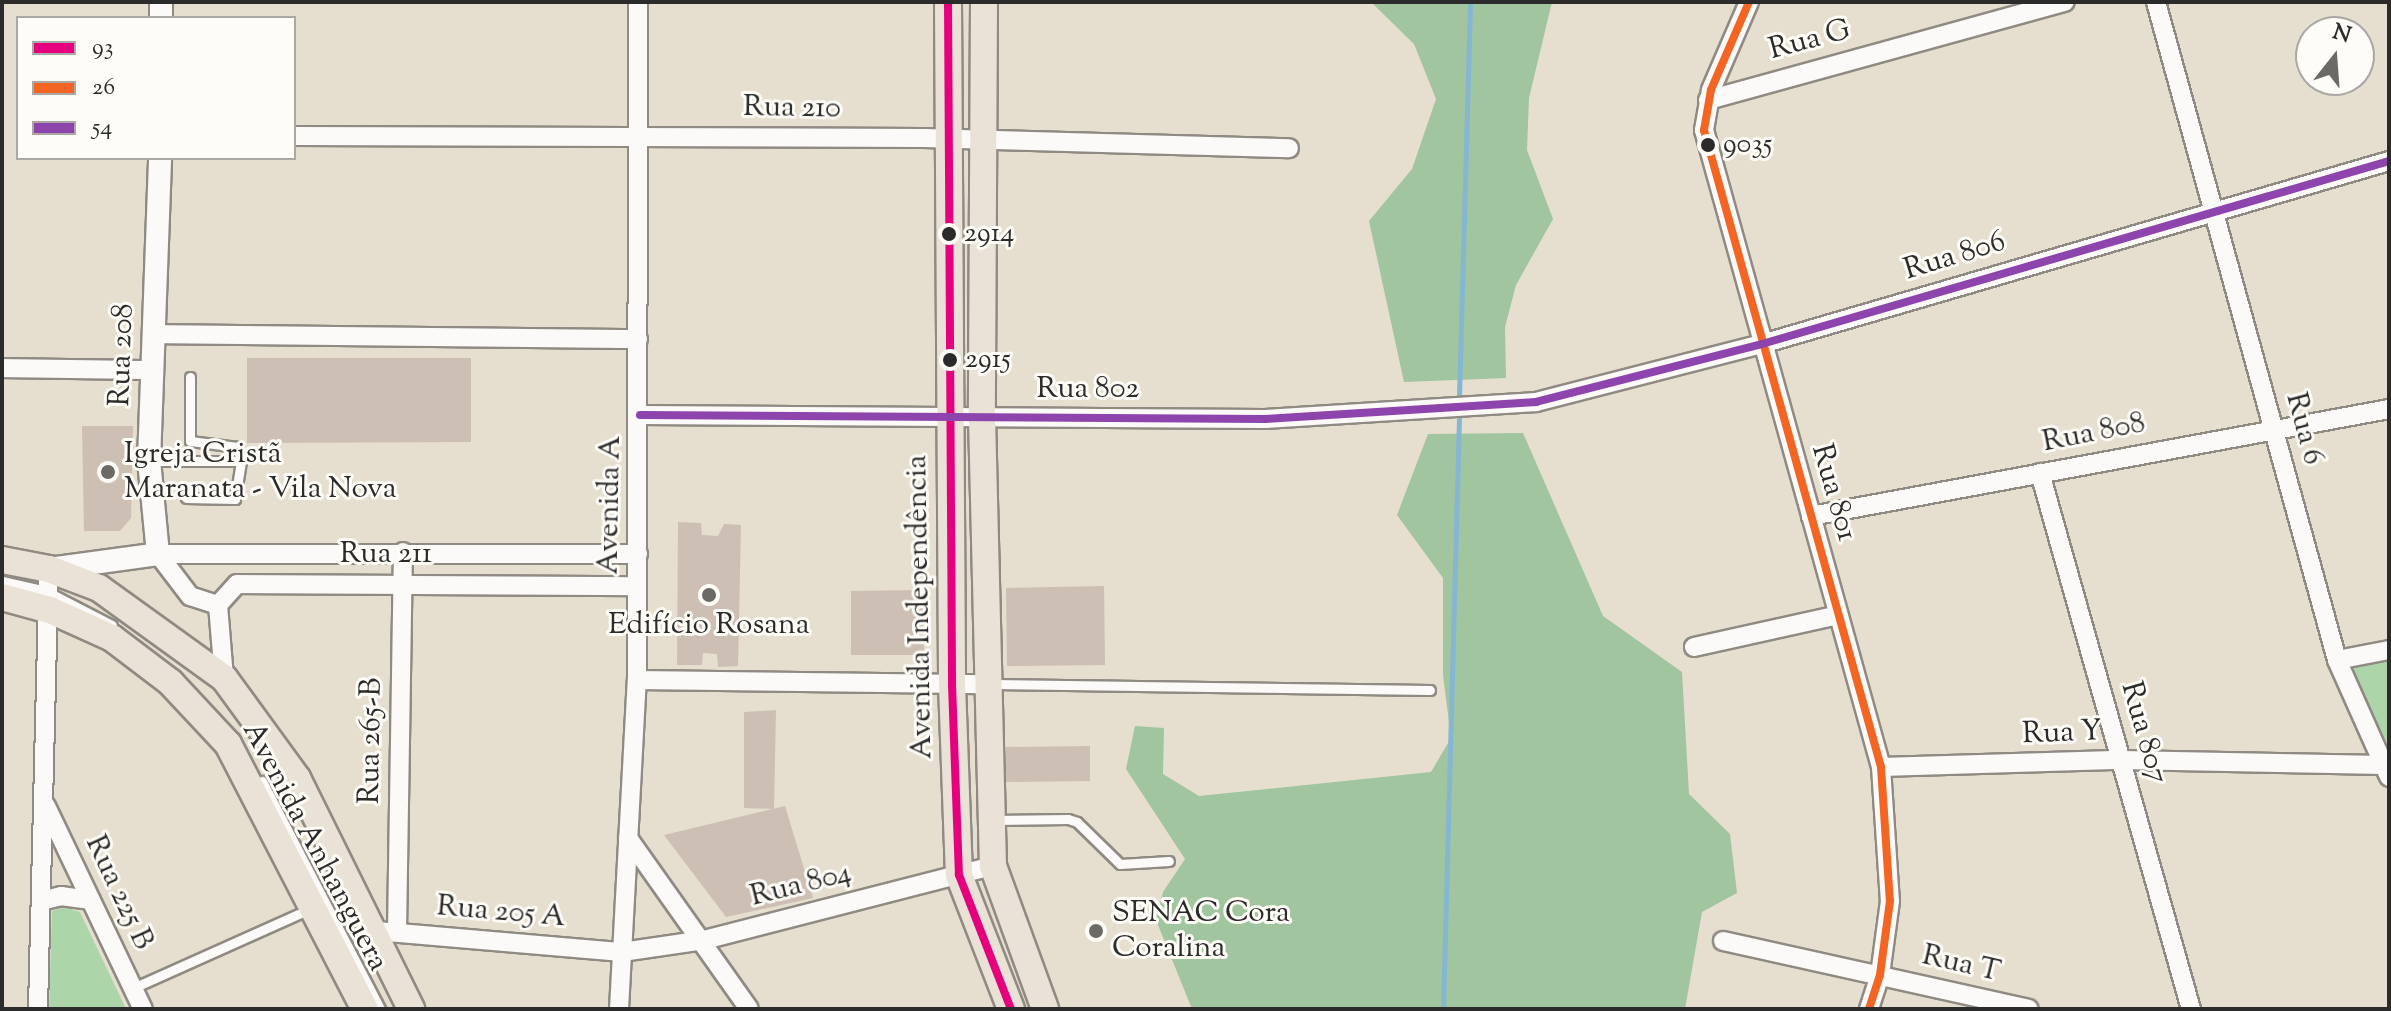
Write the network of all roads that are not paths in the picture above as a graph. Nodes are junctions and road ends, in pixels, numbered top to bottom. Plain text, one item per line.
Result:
1 (638, 2) edge
2 (948, 2) edge
3 (984, 2) edge
4 (1749, 2) edge
5 (2065, 2) edge
6 (2156, 2) edge
7 (1708, 100) junction
8 (637, 135) junction
9 (296, 136) edge
10 (949, 139) junction
11 (981, 139) junction
12 (1289, 148) dead end
13 (160, 160) edge
14 (2389, 161) edge
15 (2213, 210) junction
16 (154, 334) junction
17 (638, 339) junction
18 (1762, 344) junction
19 (2, 368) edge
20 (151, 370) junction
21 (190, 377) dead end
22 (1536, 402) joint
23 (2389, 409) edge
24 (640, 415) junction
25 (950, 417) junction
26 (982, 417) junction
27 (2274, 429) junction
28 (149, 461) junction
29 (241, 461) junction
30 (2040, 473) junction
31 (186, 498) dead end
32 (1811, 516) junction
33 (403, 552) junction
34 (158, 554) junction
35 (638, 554) junction
36 (2, 560) edge
37 (2, 581) edge
38 (403, 582) junction
39 (637, 586) junction
40 (48, 590) junction
41 (2, 597) edge
42 (218, 605) junction
43 (1838, 615) junction
44 (1694, 647) dead end
45 (2389, 650) edge
46 (2337, 660) junction
47 (224, 678) junction
48 (637, 680) junction
49 (985, 684) junction
50 (952, 685) junction
51 (1430, 690) dead end
52 (2122, 760) junction
53 (1881, 767) junction
54 (2387, 769) edge
55 (44, 801) junction
56 (991, 820) junction
57 (628, 838) junction
58 (1169, 861) dead end
59 (993, 866) junction
60 (959, 875) junction
61 (91, 900) junction
62 (41, 901) junction
63 (313, 907) junction
64 (386, 931) junction
65 (704, 940) junction
66 (1723, 941) dead end
67 (622, 952) junction
68 (1880, 975) junction
69 (133, 988) junction
70 (38, 1009) edge
71 (143, 1009) edge
72 (365, 1009) edge
73 (380, 1009) edge
74 (411, 1009) edge
75 (619, 1009) edge
76 (749, 1009) edge
77 (1011, 1009) edge
78 (1045, 1009) edge
79 (1869, 1009) edge
80 (2029, 1009) edge
81 (2191, 1009) edge

1 - 8 street, Avenida A
2 - 10 main road, Avenida Independência
3 - 11 main road, Avenida Independência
4 - 7 street, Rua 801
5 - 7 street, Rua G
6 - 15 street, Rua 6
7 - 18 street, Rua 801
8 - 9 street, Rua 210
8 - 10 street, Rua 210
8 - 17 street, Avenida A
10 - 11 street, Rua 210
10 - 25 main road, Avenida Independência
11 - 12 street, Rua 210
11 - 26 main road, Avenida Independência
13 - 16 street, Rua 208
14 - 15 street, Rua 806
15 - 18 street, Rua 806
15 - 27 street, Rua 6
16 - 17 street
16 - 20 street, Rua 208
17 - 24 street, Avenida A
18 - 22 street, Rua 806
18 - 32 street, Rua 801
19 - 20 street
20 - 28 street, Rua 208
21 - 29 lane
22 - 26 street, Rua 802
23 - 27 street, Rua 808
24 - 25 street, Rua 802
24 - 35 street, Avenida A
25 - 26 street, Rua 802
25 - 50 main road, Avenida Independência
26 - 49 main road, Avenida Independência
27 - 30 street, Rua 808
27 - 46 street, Rua 6
28 - 29 lane
28 - 34 street, Rua 208
29 - 31 lane
30 - 32 street, Rua 808
30 - 52 street, Rua 807
32 - 43 street, Rua 801
33 - 34 street, Rua 211
33 - 35 street, Rua 211
33 - 38 street, Rua 265-B
34 - 40 street
34 - 42 street
35 - 39 street, Avenida A
36 - 40 main road, Avenida Anhanguera
37 - 40 lane
38 - 39 street, Rua 211
38 - 42 street, Rua 211
38 - 64 street, Rua 265-B
39 - 48 street, Avenida A
40 - 41 main road, Avenida Anhanguera
40 - 47 main road, Avenida Anhanguera
40 - 55 street
40 - 63 main road, Avenida Anhanguera
40 - 73 lane
42 - 47 street
43 - 44 street
43 - 53 street, Rua 801
45 - 46 street
46 - 54 street, Rua 6
47 - 64 main road, Avenida Anhanguera
48 - 50 street
48 - 57 street, Avenida A
49 - 50 street
49 - 51 lane
49 - 56 main road, Avenida Independência
50 - 60 main road, Avenida Independência
52 - 53 street, Rua Y
52 - 54 street, Rua Y
52 - 81 street, Rua 807
53 - 68 street, Rua 801
55 - 61 street, Rua 225 B
55 - 62 street
56 - 58 lane
56 - 59 main road, Avenida Independência
57 - 65 street
57 - 67 street, Avenida A
59 - 60 street, Rua 804
59 - 78 main road, Avenida Independência
60 - 65 street, Rua 804
60 - 77 main road, Avenida Independência
61 - 62 street
61 - 69 street, Rua 225 B
62 - 70 street
63 - 69 lane
63 - 72 main road, Avenida Anhanguera
64 - 67 street, Rua 205 A
64 - 74 main road, Avenida Anhanguera
65 - 67 street, Rua 804
65 - 76 street
66 - 68 street, Rua T
67 - 75 street, Avenida A
68 - 79 street, Rua 801
68 - 80 street, Rua T
69 - 71 street, Rua 225 B

